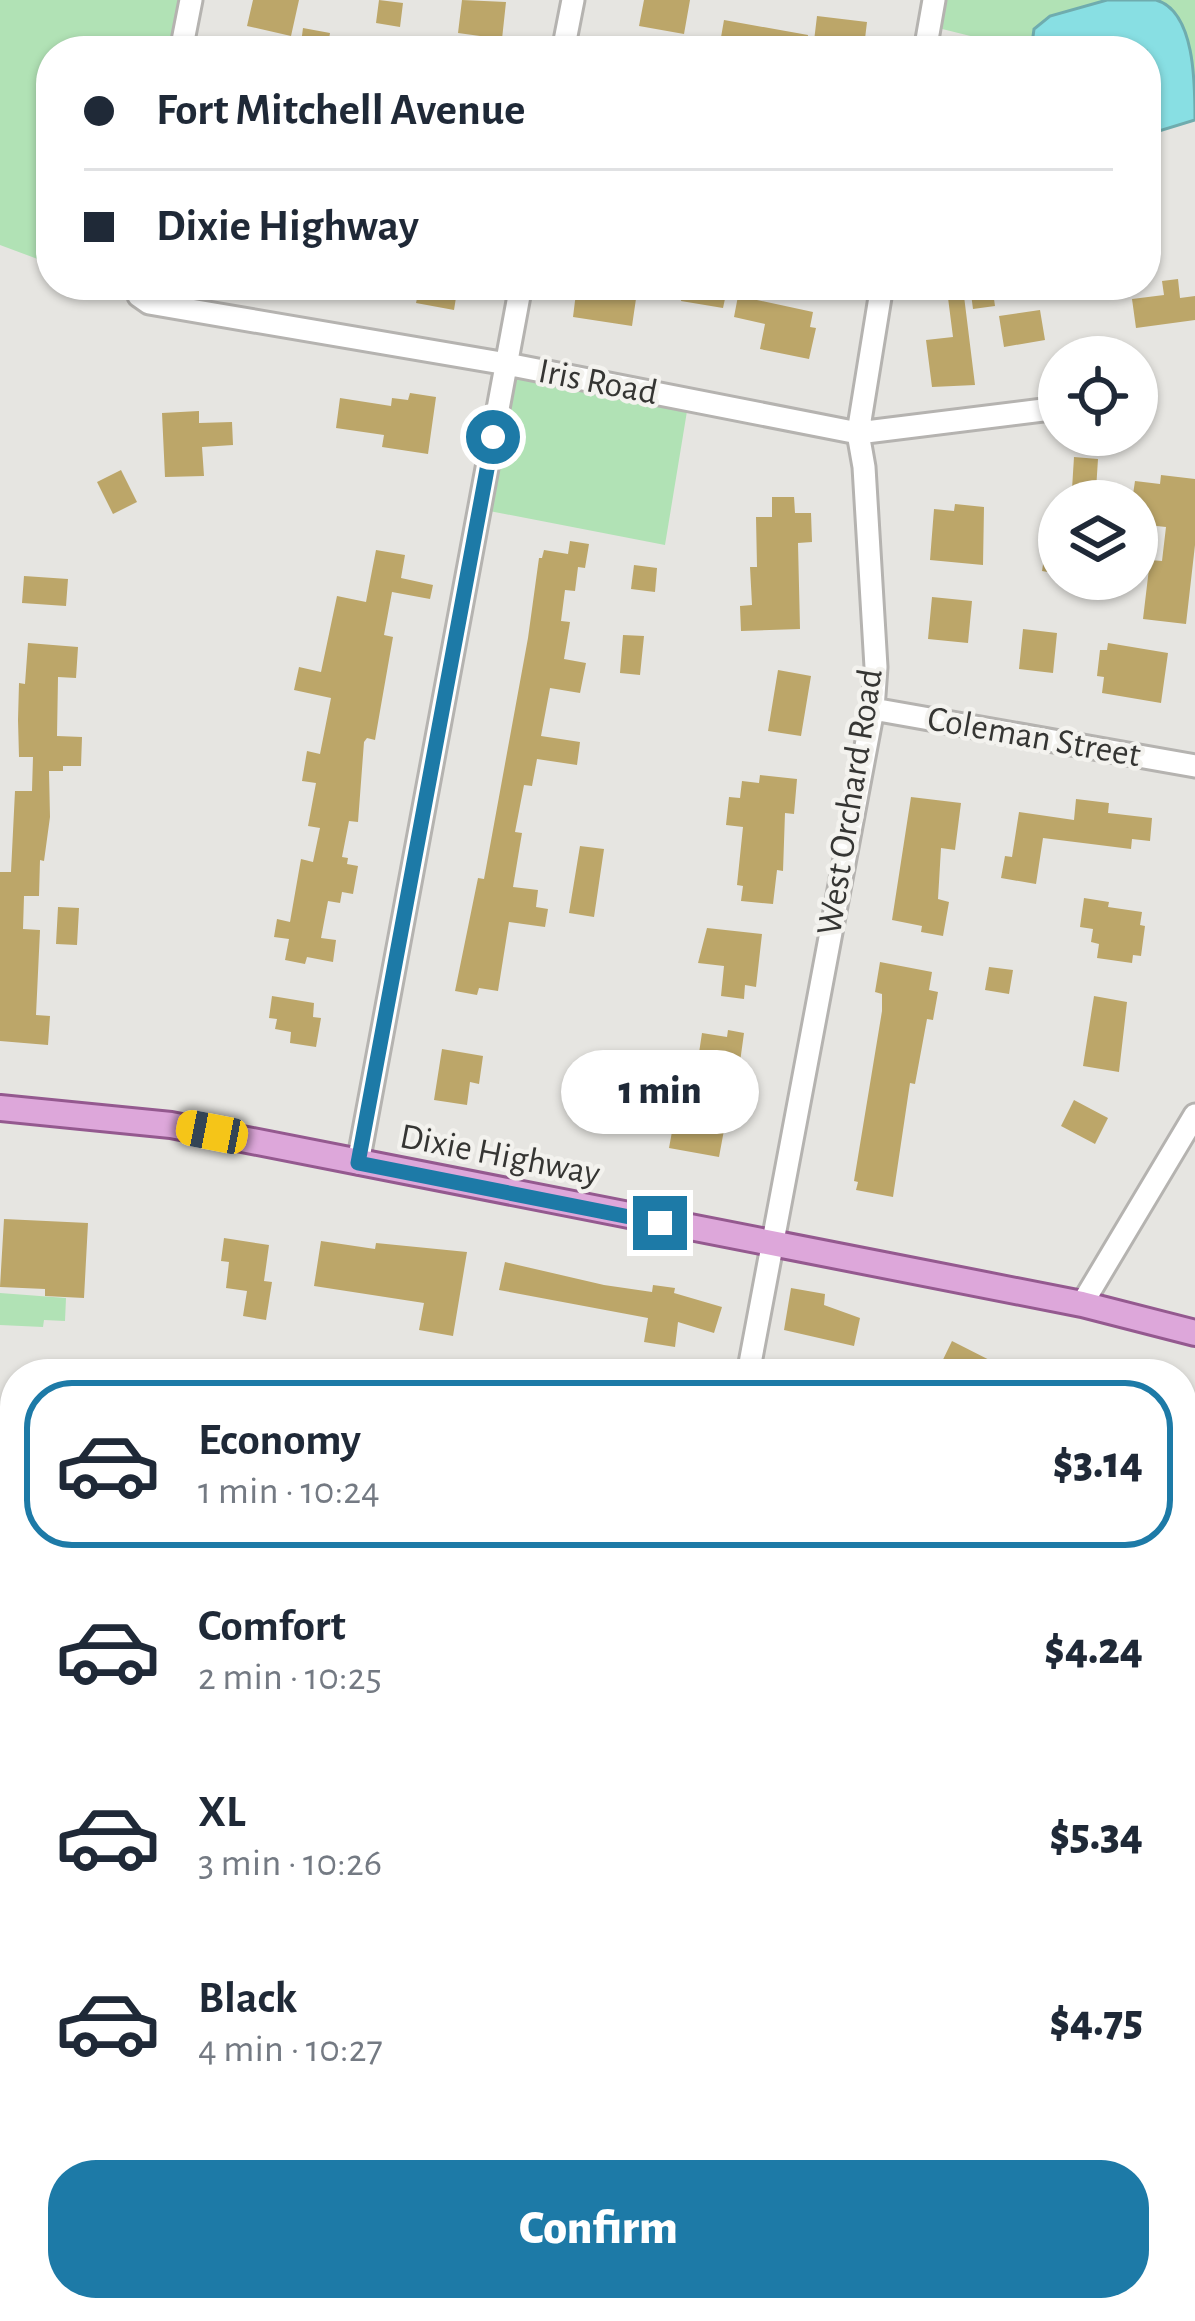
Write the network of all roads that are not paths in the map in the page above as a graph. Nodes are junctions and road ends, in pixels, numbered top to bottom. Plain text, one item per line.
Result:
1 (191, 0) edge
2 (573, 0) edge
3 (934, 0) edge
4 (184, 36) edge
5 (566, 36) edge
6 (928, 36) edge
7 (146, 300) edge
8 (518, 300) edge
9 (880, 300) edge
10 (507, 364) junction
11 (1038, 411) edge
12 (858, 433) junction
13 (873, 709) junction
14 (1195, 766) edge
15 (0, 1108) edge
16 (1195, 1115) edge
17 (358, 1163) junction
18 (773, 1246) junction
19 (1082, 1304) junction
20 (1195, 1333) edge
21 (751, 1359) edge

1 - 4 street
2 - 5 street
3 - 6 street
7 - 10 street, Iris Road
8 - 10 street
9 - 12 street, West Orchard Road
10 - 12 street, Iris Road
10 - 17 street
11 - 12 street, Iris Road
12 - 13 street, West Orchard Road
13 - 14 street, Coleman Street
13 - 18 street, West Orchard Road
15 - 17 main road, Dixie Highway
16 - 19 street
17 - 18 main road, Dixie Highway
18 - 19 main road, Dixie Highway
18 - 21 street, West Orchard Road
19 - 20 main road, Dixie Highway

